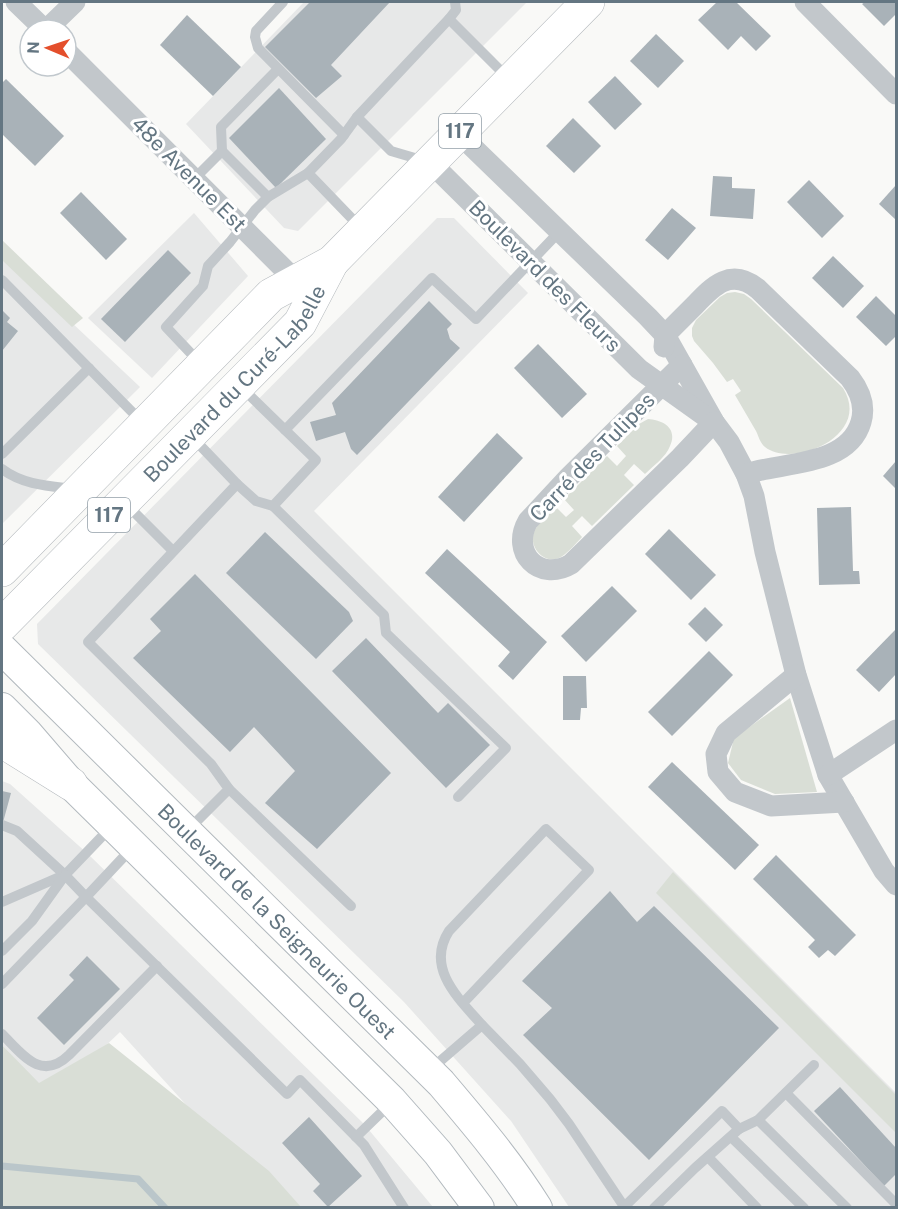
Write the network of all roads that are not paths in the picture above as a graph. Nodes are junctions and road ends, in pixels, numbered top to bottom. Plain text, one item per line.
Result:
1 (16, 2) edge
2 (75, 2) edge
3 (284, 2) edge
4 (455, 2) edge
5 (588, 2) edge
6 (805, 2) edge
7 (33, 18) edge
8 (58, 18) edge
9 (449, 19) junction
10 (78, 63) edge
11 (278, 69) junction
12 (511, 80) junction
13 (897, 94) edge
14 (357, 117) junction
15 (459, 133) junction
16 (344, 135) junction
17 (222, 151) junction
18 (430, 162) junction
19 (308, 173) junction
20 (194, 179) junction
21 (268, 196) junction
22 (242, 227) junction
23 (363, 230) junction
24 (560, 231) junction
25 (531, 262) junction
26 (2, 280) edge
27 (304, 290) junction
28 (665, 335) junction
29 (203, 365) junction
30 (682, 365) junction
31 (89, 368) junction
32 (239, 384) junction
33 (662, 385) junction
34 (714, 422) junction
35 (144, 425) junction
36 (285, 430) junction
37 (189, 435) junction
38 (2, 454) edge
39 (2, 469) edge
40 (746, 474) junction
41 (237, 484) junction
42 (81, 490) junction
43 (123, 501) junction
44 (273, 506) junction
45 (173, 551) junction
46 (2, 570) edge
47 (2, 625) edge
48 (2, 650) edge
49 (796, 675) junction
50 (2, 708) edge
51 (897, 730) edge
52 (2, 741) edge
53 (828, 775) junction
54 (71, 784) junction
55 (229, 789) junction
56 (458, 797) dead end
57 (844, 802) junction
58 (2, 825) edge
59 (186, 832) junction
60 (123, 836) junction
61 (65, 875) junction
62 (897, 885) edge
63 (86, 897) junction
64 (2, 902) edge
65 (351, 906) dead end
66 (2, 951) edge
67 (157, 966) junction
68 (2, 984) edge
69 (463, 1004) junction
70 (482, 1025) junction
71 (2, 1034) edge
72 (814, 1065) dead end
73 (429, 1071) junction
74 (786, 1093) junction
75 (392, 1101) junction
76 (758, 1120) junction
77 (735, 1133) junction
78 (356, 1137) junction
79 (708, 1157) junction
80 (897, 1204) edge
81 (625, 1207) edge
82 (404, 1208) edge
83 (479, 1208) edge
84 (537, 1208) edge
85 (654, 1208) edge
86 (757, 1208) edge
87 (804, 1208) edge
88 (847, 1208) edge

1 - 7 street
2 - 8 street
3 - 11 lane
4 - 9 lane
5 - 12 main road, Boulevard du Curé-Labelle / 117
6 - 13 street
9 - 12 lane
9 - 14 lane
10 - 20 street, 48e Avenue Est
11 - 16 lane
11 - 17 lane
12 - 15 main road, Boulevard du Curé-Labelle / 117
14 - 16 lane
14 - 18 lane
15 - 18 main road, Boulevard du Curé-Labelle / 117
15 - 24 street, Boulevard des Fleurs
16 - 19 lane
17 - 20 lane
17 - 21 lane
18 - 23 main road, Boulevard du Curé-Labelle / 117
18 - 25 street, Boulevard des Fleurs
19 - 21 lane
19 - 23 lane
20 - 22 street, 48e Avenue Est
21 - 22 lane
22 - 27 street, 48e Avenue Est
22 - 29 lane
23 - 27 main road, Boulevard du Curé-Labelle / 117
24 - 25 lane
24 - 28 street, Boulevard des Fleurs
25 - 33 street, Boulevard des Fleurs
25 - 36 lane
26 - 31 lane
27 - 29 main road, Boulevard du Curé-Labelle / 117
27 - 32 main road, Boulevard du Curé-Labelle / 117
28 - 30 street, Boulevard des Fleurs
28 - 33 street
28 - 40 street
29 - 35 main road, Boulevard du Curé-Labelle / 117
30 - 33 street, Carré des Tulipes
30 - 34 street, Boulevard des Fleurs
31 - 35 lane
31 - 38 lane
32 - 36 lane
32 - 37 main road, Boulevard du Curé-Labelle / 117
33 - 34 street, Boulevard des Fleurs
33 - 34 street, Carré des Tulipes
34 - 40 street, Boulevard des Fleurs
35 - 42 main road, Boulevard du Curé-Labelle / 117
36 - 44 lane
37 - 41 lane
37 - 43 main road, Boulevard du Curé-Labelle / 117
39 - 42 lane
40 - 49 street, Boulevard des Fleurs
41 - 44 lane
41 - 45 lane
42 - 46 main road, Boulevard du Curé-Labelle / 117
43 - 45 lane
43 - 47 main road, Boulevard du Curé-Labelle / 117
44 - 56 lane
45 - 55 lane
48 - 59 main road, Boulevard de la Seigneurie Ouest
49 - 53 street, Boulevard des Fleurs
49 - 57 street
50 - 54 main road
51 - 53 street
52 - 54 main road
53 - 57 street, Boulevard des Fleurs
54 - 60 main road
55 - 59 lane
55 - 65 lane
57 - 62 street, Boulevard des Fleurs
58 - 61 lane
59 - 73 main road, Boulevard de la Seigneurie Ouest
60 - 61 lane
60 - 63 lane
60 - 75 main road
61 - 63 lane
61 - 64 lane
61 - 66 lane
63 - 67 lane
63 - 68 lane
67 - 71 lane
67 - 78 lane
69 - 69 lane
69 - 70 lane
70 - 73 lane
70 - 81 lane
72 - 74 lane
73 - 84 main road, Boulevard de la Seigneurie Ouest
74 - 76 lane
74 - 80 lane
75 - 78 lane
75 - 83 main road
76 - 77 lane
76 - 88 lane
77 - 79 lane
77 - 81 lane
77 - 87 lane
78 - 82 lane
79 - 85 lane
79 - 86 lane

